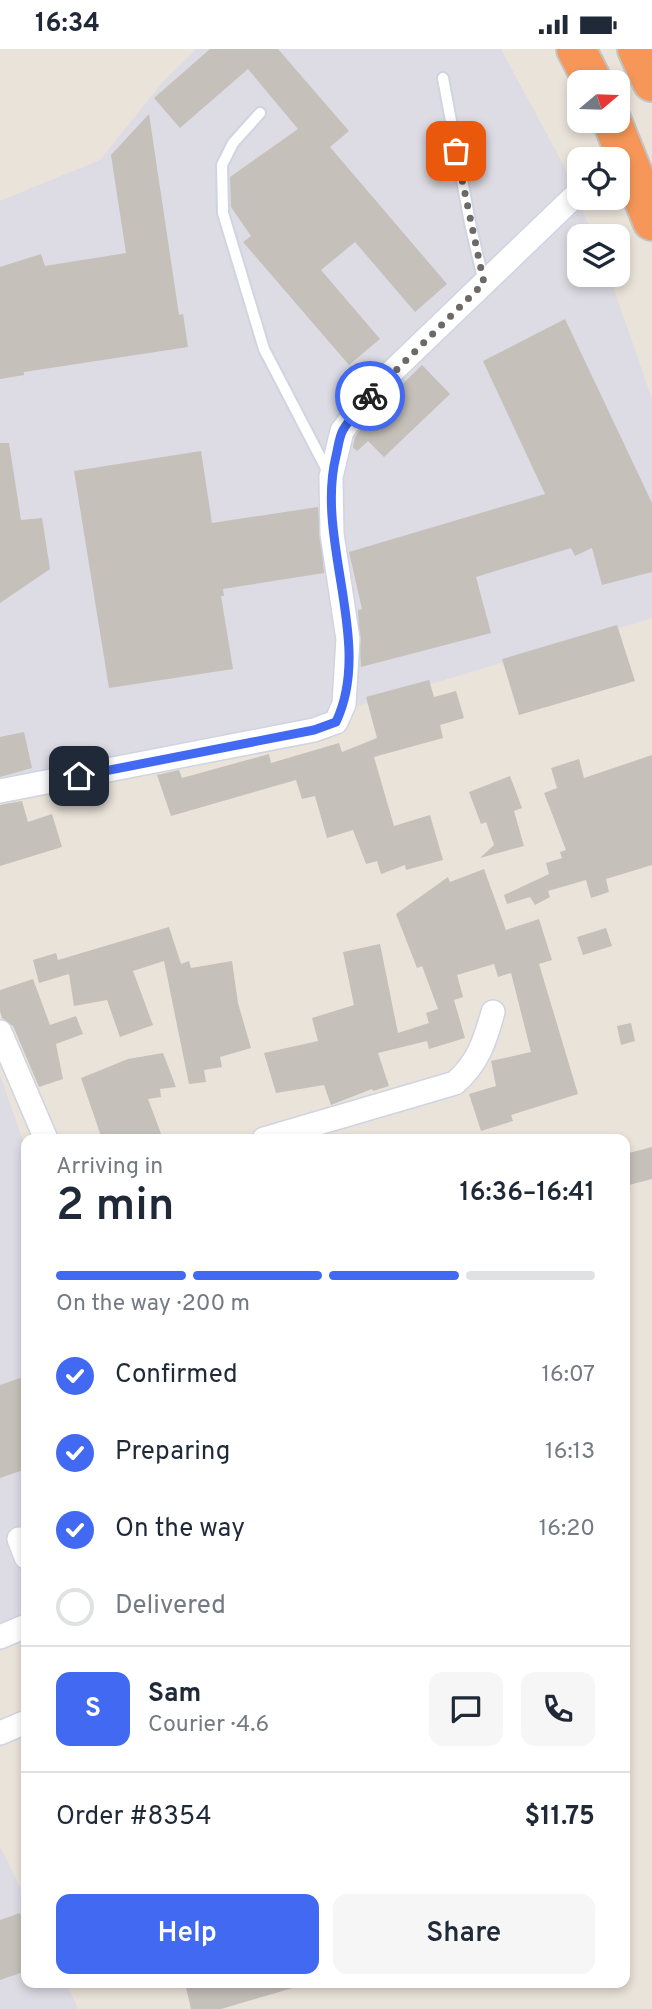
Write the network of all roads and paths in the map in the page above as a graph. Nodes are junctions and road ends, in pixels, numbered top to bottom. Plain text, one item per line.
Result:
1 (576, 49) edge
2 (637, 49) edge
3 (587, 70) edge
4 (443, 78) dead end
5 (652, 82) edge
6 (260, 113) dead end
7 (617, 133) edge
8 (567, 203) edge
9 (652, 221) edge
10 (484, 283) junction
11 (331, 477) junction
12 (0, 791) edge
13 (493, 1013) dead end
14 (0, 1032) edge
15 (44, 1134) edge
16 (281, 1134) edge
17 (21, 1628) edge
18 (0, 1637) edge
19 (21, 1724) edge
20 (0, 1733) edge

1 - 3 highway
2 - 5 highway
4 - 10 lane
6 - 11 lane
7 - 9 highway
8 - 10 street
10 - 11 street
11 - 12 street
13 - 16 street
14 - 15 street
17 - 18 street
19 - 20 street

